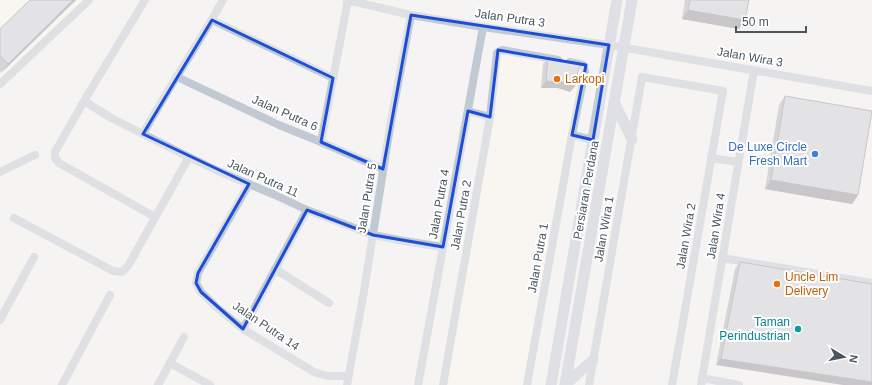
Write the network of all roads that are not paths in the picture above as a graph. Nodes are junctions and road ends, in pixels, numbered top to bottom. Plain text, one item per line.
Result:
1 (89, 0) edge
2 (145, 0) edge
3 (223, 0) edge
4 (347, 0) edge
5 (617, 0) edge
6 (632, 0) edge
7 (411, 15) junction
8 (212, 20) junction
9 (483, 27) junction
10 (610, 45) junction
11 (624, 47) junction
12 (583, 64) joint
13 (754, 70) junction
14 (177, 77) junction
15 (642, 77) joint
16 (333, 78) junction
17 (0, 84) edge
18 (872, 91) edge
19 (84, 101) junction
20 (614, 102) junction
21 (468, 111) junction
22 (490, 117) junction
23 (143, 134) junction
24 (572, 135) junction
25 (632, 139) junction
26 (593, 140) junction
27 (321, 142) junction
28 (35, 155) dead end
29 (189, 157) junction
30 (711, 158) junction
31 (738, 162) junction
32 (383, 169) junction
33 (0, 172) edge
34 (249, 184) junction
35 (307, 210) junction
36 (155, 217) junction
37 (14, 218) dead end
38 (373, 236) junction
39 (443, 247) junction
40 (34, 257) dead end
41 (722, 258) junction
42 (275, 269) junction
43 (872, 283) edge
44 (110, 295) dead end
45 (329, 303) dead end
46 (0, 320) edge
47 (243, 329) junction
48 (184, 337) dead end
49 (593, 360) junction
50 (170, 363) junction
51 (348, 376) junction
52 (702, 382) edge
53 (62, 385) edge
54 (158, 385) edge
55 (210, 385) edge
56 (347, 385) edge
57 (418, 385) edge
58 (443, 385) edge
59 (527, 385) edge
60 (551, 385) edge
61 (565, 385) edge
62 (589, 385) edge
63 (672, 385) edge
64 (739, 385) edge

1 - 17 street
2 - 19 street
3 - 8 street
4 - 7 street, Jalan Putra 3
4 - 16 street
5 - 10 main road, Persiaran Perdana
6 - 11 main road, Persiaran Perdana
7 - 9 street, Jalan Putra 3
7 - 32 street, Jalan Putra 5
8 - 14 street
8 - 16 street
9 - 10 street, Jalan Putra 3
9 - 21 street, Jalan Putra 4
10 - 11 street, Jalan Putra 3
10 - 26 main road, Persiaran Perdana
11 - 13 street, Jalan Wira 3
11 - 20 main road, Persiaran Perdana
12 - 22 street, Jalan Putra 2
12 - 24 street, Jalan Putra 1
13 - 18 street, Jalan Wira 3
13 - 31 street, Jalan Wira 4
14 - 23 street
14 - 27 street, Jalan Putra 6
15 - 25 street, Jalan Wira 1
15 - 30 street, Jalan Wira 2
16 - 27 street
19 - 23 street, Jalan Putra 11
19 - 36 street
20 - 25 main road
20 - 61 main road, Persiaran Perdana
21 - 22 street
21 - 39 street, Jalan Putra 4
22 - 58 street, Jalan Putra 2
23 - 29 street, Jalan Putra 11
24 - 26 street
24 - 59 street, Jalan Putra 1
25 - 49 street, Jalan Wira 1
26 - 60 main road, Persiaran Perdana
27 - 32 street, Jalan Putra 6
28 - 33 street
29 - 34 street, Jalan Putra 11
29 - 36 street
30 - 31 street
30 - 63 street, Jalan Wira 2
31 - 41 street, Jalan Wira 4
32 - 38 street, Jalan Putra 5
34 - 35 street, Jalan Putra 11
34 - 47 street, Jalan Putra 14
35 - 38 street, Jalan Putra 11
35 - 42 street
36 - 37 street
38 - 39 street, Jalan Putra 11
38 - 51 street, Jalan Putra 5
39 - 57 street, Jalan Putra 4
40 - 46 street
41 - 43 street
41 - 52 street, Jalan Wira 4
42 - 45 street
42 - 47 street
44 - 53 street
47 - 51 street, Jalan Putra 14
48 - 50 street
49 - 61 main road
49 - 62 street, Jalan Wira 1
50 - 54 street
50 - 55 street
51 - 56 street, Jalan Putra 5
52 - 64 street

